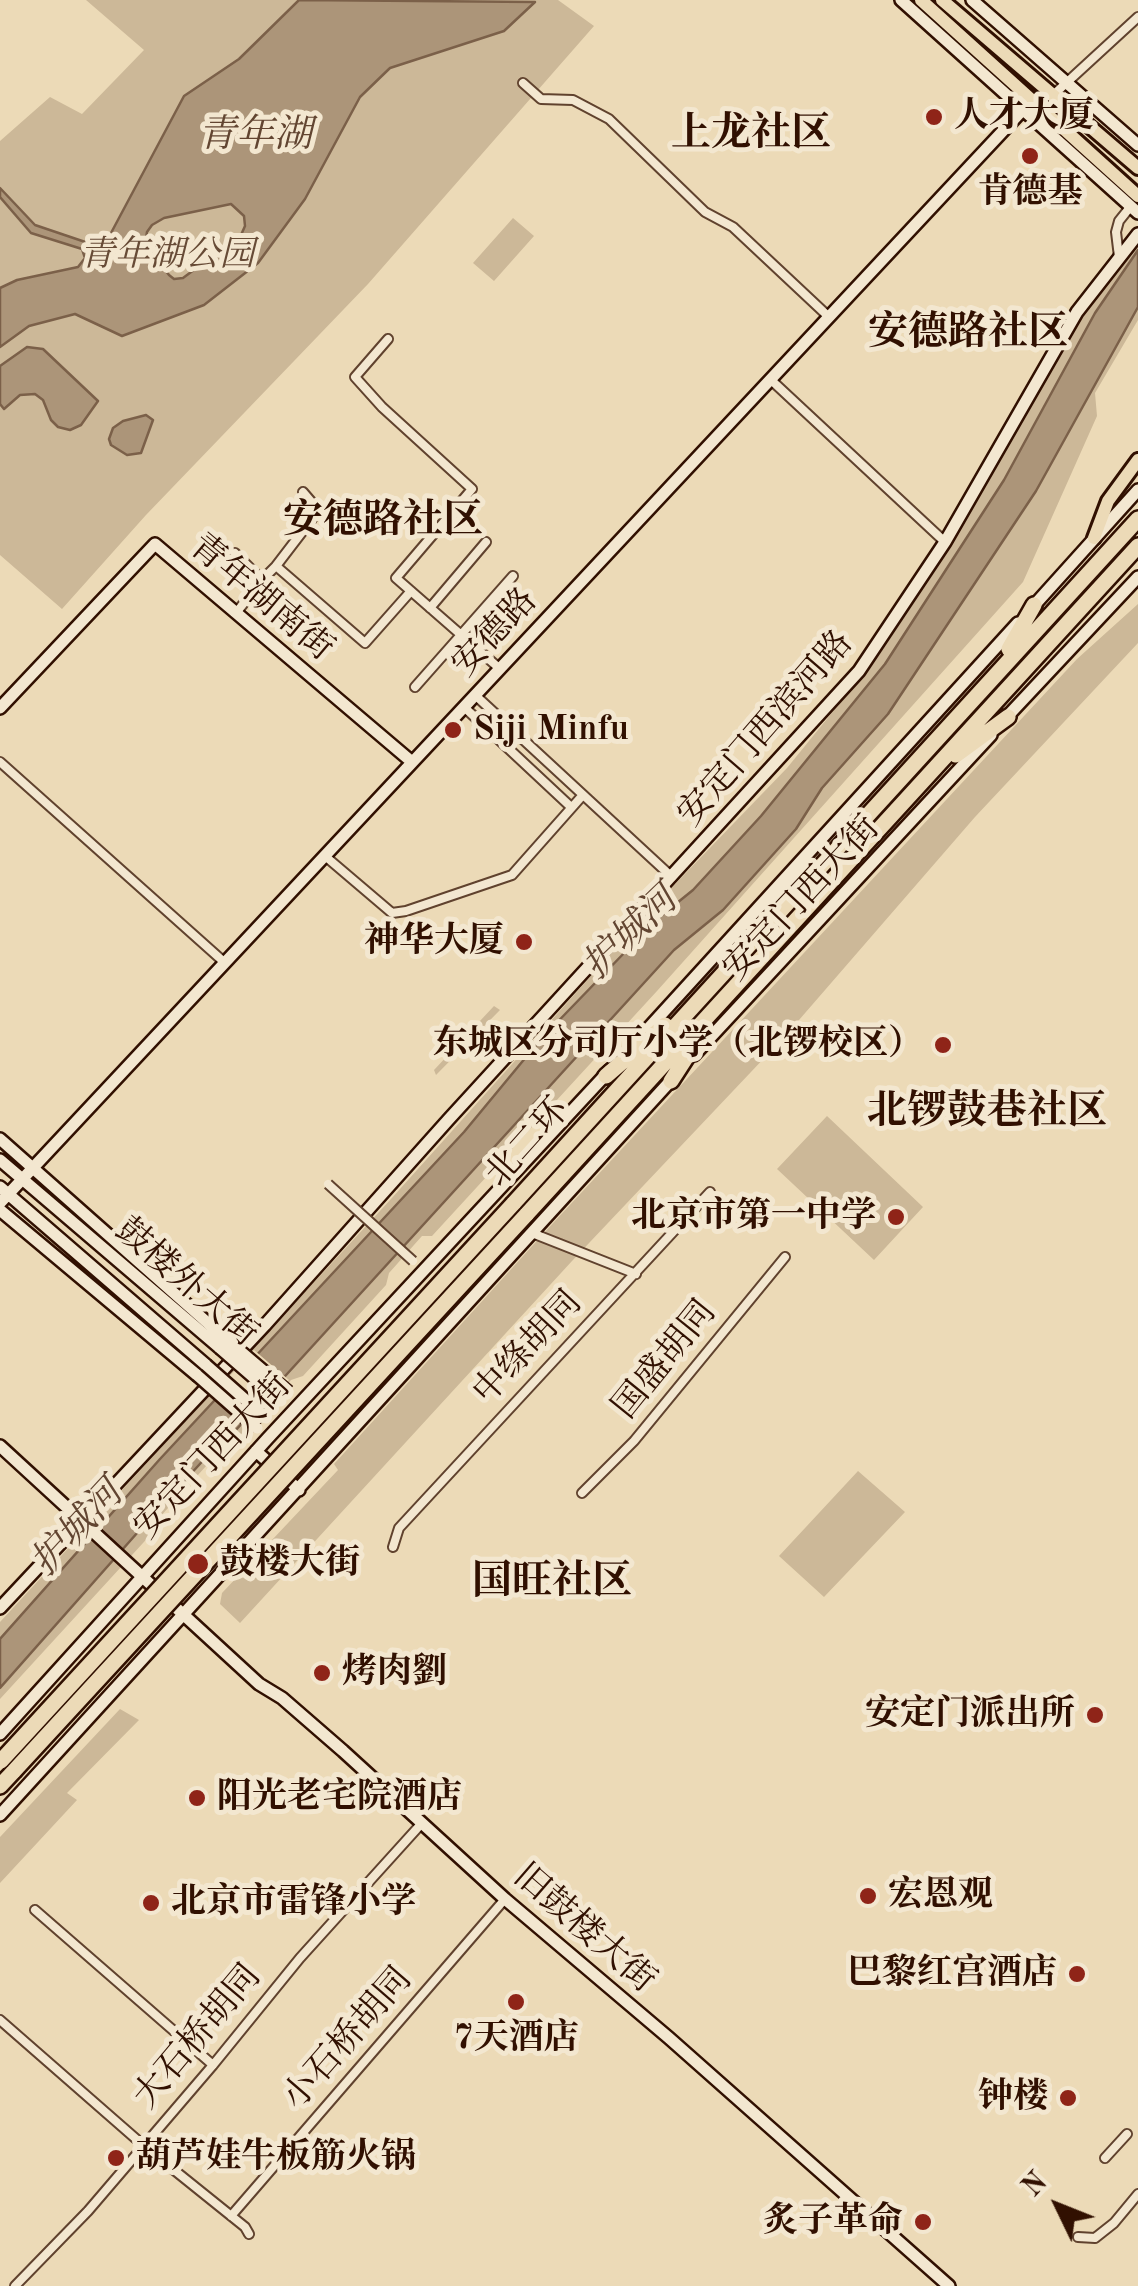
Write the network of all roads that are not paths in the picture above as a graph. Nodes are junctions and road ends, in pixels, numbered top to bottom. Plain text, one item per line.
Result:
1 (901, 0) edge
2 (921, 0) edge
3 (942, 0) edge
4 (972, 0) edge
5 (1138, 17) edge
6 (523, 82) dead end
7 (1066, 82) junction
8 (1051, 96) junction
9 (1027, 106) junction
10 (1138, 145) edge
11 (1138, 168) edge
12 (1136, 205) edge
13 (1138, 234) edge
14 (1119, 257) junction
15 (829, 317) junction
16 (388, 340) dead end
17 (770, 379) junction
18 (1138, 460) edge
19 (1138, 490) edge
20 (302, 492) dead end
21 (1138, 519) edge
22 (1094, 538) junction
23 (486, 542) dead end
24 (945, 542) junction
25 (1138, 546) edge
26 (235, 553) dead end
27 (276, 566) junction
28 (512, 576) dead end
29 (1138, 577) edge
30 (262, 580) junction
31 (411, 591) junction
32 (1034, 605) junction
33 (430, 608) junction
34 (236, 613) junction
35 (461, 635) junction
36 (499, 668) junction
37 (994, 674) junction
38 (415, 686) dead end
39 (474, 695) junction
40 (0, 708) edge
41 (464, 708) junction
42 (1008, 717) junction
43 (0, 762) edge
44 (412, 762) junction
45 (925, 779) junction
46 (582, 796) junction
47 (570, 807) junction
48 (325, 856) junction
49 (672, 877) junction
50 (224, 962) junction
51 (721, 988) junction
52 (606, 1076) junction
53 (671, 1080) junction
54 (0, 1139) edge
55 (0, 1160) edge
56 (33, 1167) junction
57 (22, 1180) junction
58 (328, 1184) dead end
59 (710, 1192) dead end
60 (2, 1199) edge
61 (532, 1234) junction
62 (785, 1257) dead end
63 (418, 1266) junction
64 (636, 1274) junction
65 (224, 1344) junction
66 (317, 1384) junction
67 (296, 1407) junction
68 (360, 1423) junction
69 (272, 1433) junction
70 (339, 1445) junction
71 (0, 1446) edge
72 (256, 1451) junction
73 (320, 1466) junction
74 (310, 1477) junction
75 (299, 1490) junction
76 (582, 1493) dead end
77 (81, 1518) junction
78 (394, 1546) dead end
79 (143, 1574) junction
80 (0, 1608) edge
81 (184, 1614) junction
82 (106, 1616) junction
83 (148, 1652) junction
84 (0, 1734) edge
85 (5, 1764) edge
86 (0, 1786) edge
87 (0, 1815) edge
88 (422, 1823) junction
89 (506, 1898) junction
90 (35, 1910) dead end
91 (0, 2020) edge
92 (213, 2065) junction
93 (1127, 2134) dead end
94 (143, 2145) junction
95 (1104, 2158) dead end
96 (1138, 2194) edge
97 (231, 2216) junction
98 (249, 2234) dead end
99 (1078, 2237) dead end
100 (15, 2286) edge
101 (949, 2286) edge

1 - 9 street
2 - 9 main road
3 - 8 main road
4 - 7 street
5 - 7 street
6 - 15 street
7 - 8 street
7 - 10 street
8 - 11 main road
9 - 12 main road
9 - 15 street, 安德路
12 - 14 street
13 - 14 street, 安定门西滨河路
14 - 24 street, 安定门西滨河路
15 - 17 street, 安德路
16 - 31 street
17 - 24 street
17 - 36 street, 安德路
18 - 22 main road
19 - 22 street, 安定门西大街
20 - 27 street
21 - 37 highway, 北二环
22 - 32 street, 安定门西大街
23 - 33 street
24 - 49 street, 安定门西滨河路
25 - 45 highway, 北二环
26 - 30 street
27 - 30 street
27 - 31 street
28 - 35 street
29 - 42 street, 安定门西大街
30 - 34 street
31 - 33 street
32 - 37 highway
32 - 52 street, 安定门西大街
33 - 35 street
34 - 40 street, 青年湖南街
34 - 44 street, 青年湖南街
35 - 36 street
35 - 38 street
36 - 39 street, 安德路
37 - 51 highway, 北二环
39 - 41 street, 安德路
39 - 46 street
41 - 44 street, 安德路
41 - 47 street
42 - 45 highway
42 - 53 street, 安定门西大街
43 - 50 street
44 - 48 street, 安德路
45 - 51 highway, 北二环
46 - 47 street
46 - 49 street
47 - 48 street
48 - 50 street, 安德路
49 - 77 street, 安定门西滨河路
50 - 56 street, 安德路
51 - 52 highway
51 - 53 highway
51 - 85 highway, 北二环, bridge
51 - 85 highway, 北二环, bridge
52 - 63 street, 安定门西大街
53 - 61 street, 安定门西大街
54 - 56 street, 鼓楼外大街
55 - 57 street, 鼓楼外大街
56 - 57 street, 安德路
56 - 65 street, 鼓楼外大街
57 - 60 street, 安德路
57 - 65 street, 鼓楼外大街
58 - 63 street, bridge
59 - 64 street, 中绦胡同
60 - 69 street, 鼓楼外大街, bridge
61 - 64 street
61 - 68 street, 安定门西大街
62 - 76 street, 国盛胡同
63 - 66 street, 安定门西大街
64 - 78 street, 中绦胡同
65 - 67 street, 鼓楼外大街, bridge
66 - 67 street, 安定门西大街
66 - 68 street
67 - 69 street, 安定门西大街
67 - 70 street, 鼓楼外大街
68 - 70 street, 安定门西大街
69 - 72 street, 安定门西大街
69 - 73 street, 鼓楼外大街
69 - 74 street, 鼓楼外大街
70 - 73 street, 安定门西大街
71 - 77 street, 旧鼓楼大街
72 - 75 street
72 - 79 street, 安定门西大街
73 - 74 street, 安定门西大街
74 - 75 street, 安定门西大街
75 - 81 street, 安定门西大街
77 - 79 street, 旧鼓楼大街
77 - 80 street, 安定门西滨河路
79 - 81 street, 旧鼓楼大街
79 - 82 street, 安定门西大街
81 - 83 street, 安定门西大街
81 - 88 street, 旧鼓楼大街
82 - 83 street
82 - 84 street, 安定门西大街
83 - 87 street, 安定门西大街
85 - 86 highway, 北二环
88 - 89 street, 旧鼓楼大街
88 - 92 street, 大石桥胡同
89 - 97 street, 小石桥胡同
89 - 101 street, 旧鼓楼大街
90 - 92 street
91 - 94 street
92 - 94 street, 大石桥胡同
93 - 95 street
94 - 97 street
94 - 100 street, 大石桥胡同
96 - 99 street
97 - 98 street

